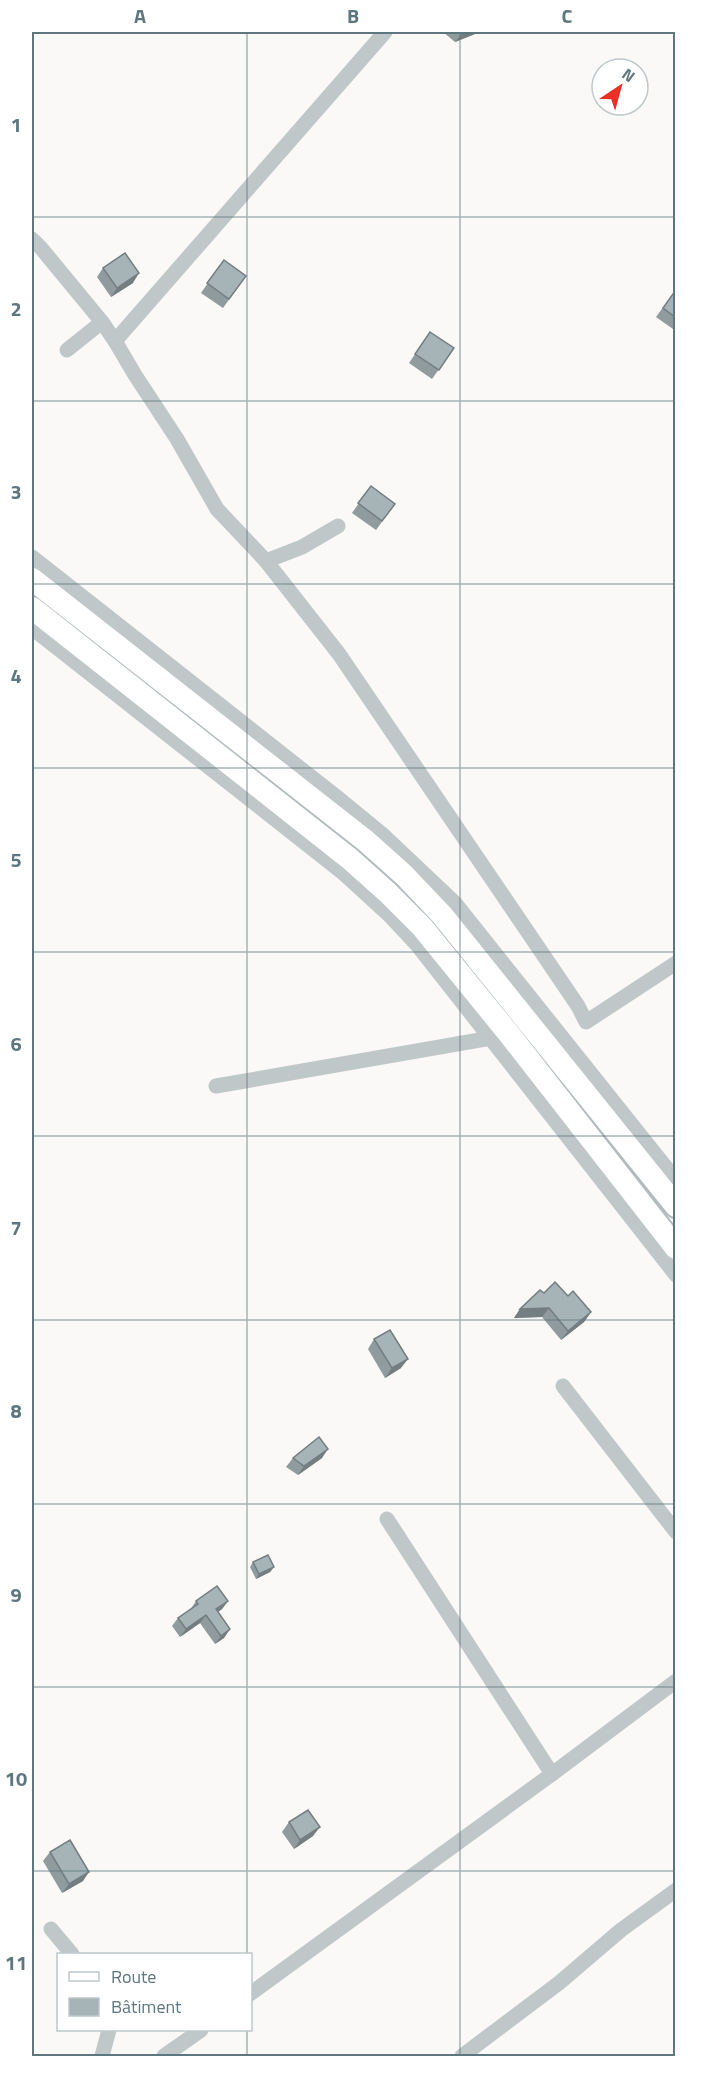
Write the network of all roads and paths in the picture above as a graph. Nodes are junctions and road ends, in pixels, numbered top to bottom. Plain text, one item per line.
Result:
1 (384, 32) edge
2 (32, 239) edge
3 (102, 322) junction
4 (115, 341) junction
5 (67, 350) dead end
6 (338, 526) dead end
7 (32, 557) edge
8 (266, 561) junction
9 (32, 579) edge
10 (32, 608) edge
11 (32, 628) edge
12 (675, 963) edge
13 (537, 1019) junction
14 (500, 1036) junction
15 (216, 1086) dead end
16 (675, 1180) edge
17 (675, 1206) edge
18 (675, 1248) edge
19 (675, 1275) edge
20 (563, 1386) dead end
21 (387, 1519) dead end
22 (675, 1532) edge
23 (675, 1681) edge
24 (552, 1774) junction
25 (675, 1890) edge
26 (51, 1929) dead end
27 (71, 1953) edge
28 (252, 1993) edge
29 (109, 2031) edge
30 (200, 2031) edge
31 (102, 2056) edge
32 (164, 2056) edge
33 (462, 2056) edge

1 - 4 street
2 - 3 street
3 - 4 street
3 - 5 street
4 - 8 street
6 - 8 street
7 - 13 street
8 - 12 street
9 - 13 main road
10 - 14 main road
11 - 14 street
13 - 14 street
13 - 16 street
13 - 17 main road
14 - 15 street
14 - 18 main road
14 - 19 street
20 - 22 street
21 - 24 street
23 - 24 street
24 - 28 street
25 - 33 street
26 - 27 street
29 - 31 street
30 - 32 street

